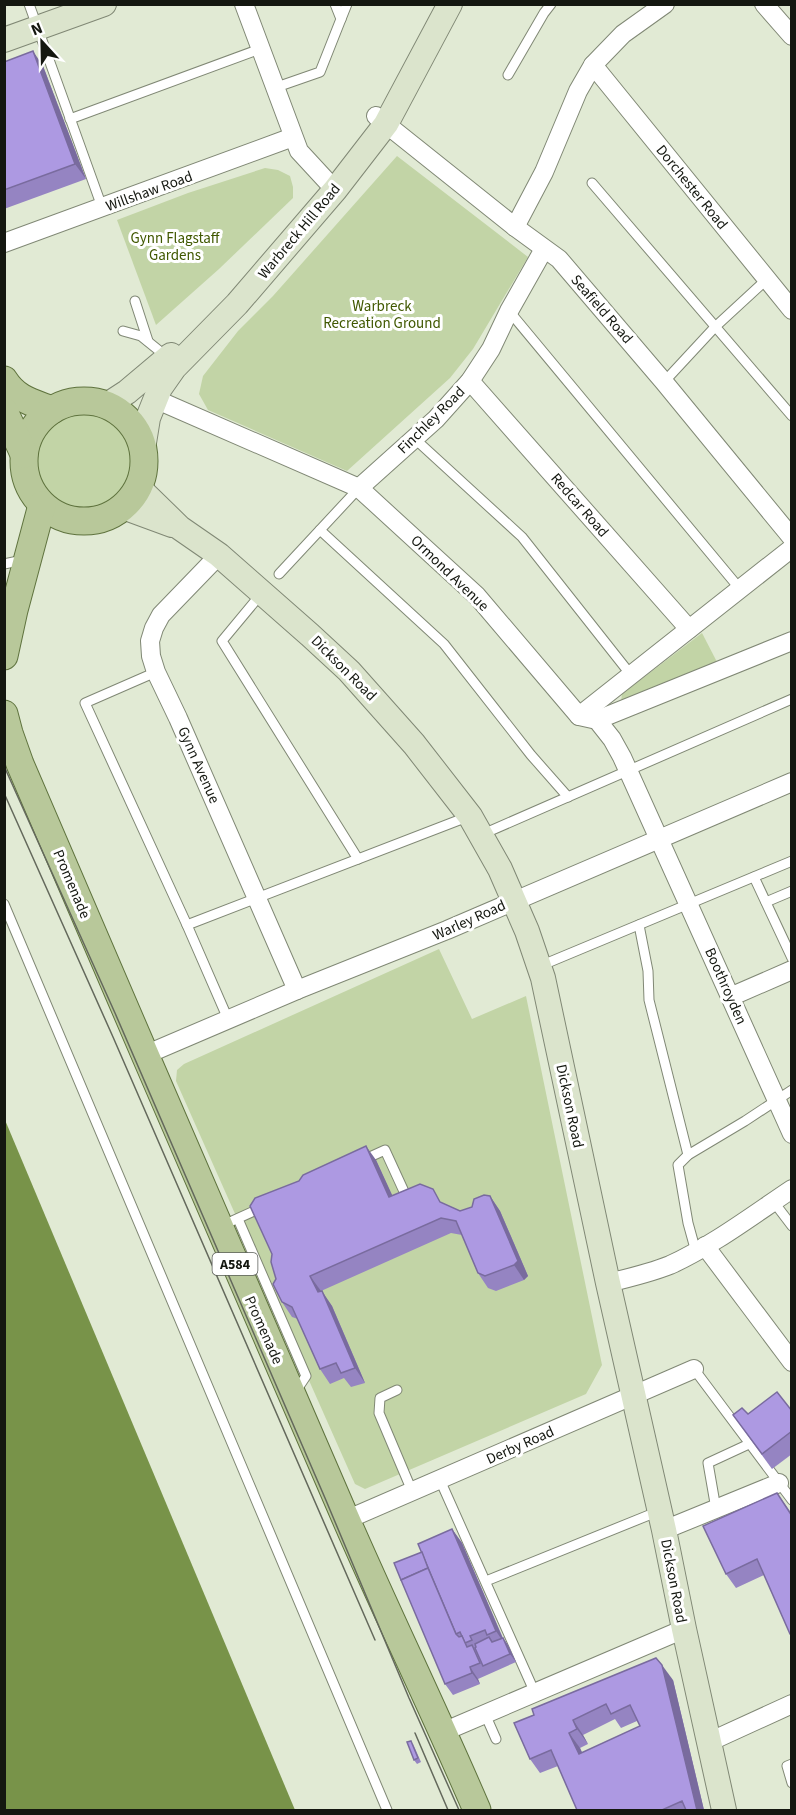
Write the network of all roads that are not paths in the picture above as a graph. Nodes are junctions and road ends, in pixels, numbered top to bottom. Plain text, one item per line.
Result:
1 (29, 4) edge
2 (104, 4) edge
3 (244, 4) edge
4 (335, 4) edge
5 (347, 4) edge
6 (434, 4) edge
7 (450, 4) edge
8 (551, 4) edge
9 (665, 4) edge
10 (764, 4) edge
11 (341, 19) junction
12 (38, 28) junction
13 (792, 36) edge
14 (4, 40) edge
15 (260, 50) junction
16 (593, 65) junction
17 (508, 75) dead end
18 (274, 87) junction
19 (70, 119) junction
20 (381, 120) junction
21 (293, 137) junction
22 (592, 183) dead end
23 (331, 185) junction
24 (102, 207) junction
25 (514, 227) junction
26 (4, 243) edge
27 (544, 249) junction
28 (767, 279) junction
29 (135, 301) dead end
30 (792, 310) edge
31 (509, 311) junction
32 (715, 327) junction
33 (123, 331) dead end
34 (148, 341) junction
35 (168, 358) junction
36 (4, 380) edge
37 (470, 381) junction
38 (664, 382) junction
39 (155, 399) junction
40 (107, 405) junction
41 (52, 410) junction
42 (4, 411) edge
43 (792, 416) edge
44 (415, 439) junction
45 (143, 449) junction
46 (24, 454) junction
47 (359, 488) junction
48 (130, 497) junction
49 (42, 505) junction
50 (70, 520) junction
51 (320, 530) junction
52 (792, 538) edge
53 (792, 548) edge
54 (219, 555) junction
55 (19, 566) edge
56 (279, 574) dead end
57 (740, 589) junction
58 (263, 592) junction
59 (689, 629) junction
60 (792, 641) edge
61 (4, 656) edge
62 (156, 672) junction
63 (631, 675) junction
64 (792, 699) edge
65 (4, 714) edge
66 (579, 716) junction
67 (597, 720) junction
68 (627, 770) junction
69 (792, 782) edge
70 (568, 797) junction
71 (475, 826) junction
72 (660, 839) junction
73 (358, 859) junction
74 (792, 861) edge
75 (754, 877) junction
76 (792, 891) edge
77 (257, 897) junction
78 (514, 900) junction
79 (766, 902) junction
80 (4, 904) edge
81 (689, 904) junction
82 (187, 925) junction
83 (639, 925) junction
84 (792, 958) edge
85 (540, 966) junction
86 (792, 970) edge
87 (297, 990) junction
88 (730, 997) junction
89 (228, 1020) junction
90 (145, 1055) junction
91 (784, 1095) edge
92 (792, 1134) edge
93 (688, 1155) junction
94 (354, 1165) edge
95 (792, 1189) edge
96 (407, 1198) edge
97 (773, 1201) junction
98 (270, 1204) edge
99 (228, 1223) junction
100 (792, 1226) edge
101 (700, 1249) junction
102 (608, 1283) junction
103 (792, 1362) edge
104 (694, 1369) joint
105 (397, 1390) dead end
106 (632, 1395) junction
107 (749, 1444) junction
108 (440, 1480) junction
109 (779, 1483) junction
110 (412, 1491) junction
111 (792, 1500) edge
112 (716, 1509) junction
113 (346, 1520) junction
114 (662, 1520) junction
115 (486, 1581) junction
116 (684, 1629) junction
117 (536, 1693) junction
118 (792, 1704) edge
119 (485, 1714) junction
120 (443, 1732) junction
121 (496, 1739) dead end
122 (709, 1742) junction
123 (792, 1764) edge
124 (792, 1783) edge
125 (387, 1810) edge
126 (477, 1810) edge
127 (724, 1810) edge

1 - 12 lane
2 - 12 street
3 - 15 street
4 - 11 lane
5 - 11 lane
6 - 20 street, Warbreck Hill Road
7 - 20 street, Warbreck Hill Road
8 - 17 lane
9 - 16 street
10 - 13 street
11 - 18 lane
12 - 14 street
12 - 19 lane
15 - 18 street
15 - 19 lane
16 - 25 street
16 - 28 street, Dorchester Road
18 - 21 street
19 - 24 lane
20 - 23 street, Warbreck Hill Road
20 - 25 street, Seafield Road
21 - 23 street
21 - 24 street, Willshaw Road
22 - 32 lane
23 - 35 street, Warbreck Hill Road
23 - 39 street, Warbreck Hill Road
24 - 26 street, Willshaw Road
25 - 27 street, Seafield Road
27 - 31 street, Finchley Road
27 - 38 street, Seafield Road
28 - 30 street, Dorchester Road
28 - 32 lane
29 - 34 lane
31 - 37 street, Finchley Road
31 - 57 lane
32 - 38 lane
32 - 43 lane
33 - 34 lane
34 - 35 lane
35 - 40 street, Warbreck Hill Road
36 - 41 main road
37 - 44 street, Finchley Road
37 - 59 street, Redcar Road
38 - 52 street, Seafield Road
39 - 45 street, Warbreck Hill Road
39 - 47 street, Ormond Avenue
40 - 41 main road
40 - 45 main road
41 - 46 main road
42 - 46 main road
44 - 47 street, Finchley Road
44 - 63 lane
45 - 48 main road
46 - 49 main road
47 - 51 lane
47 - 66 street, Ormond Avenue
48 - 50 main road
48 - 54 street, Dickson Road
49 - 50 main road
49 - 55 main road
50 - 55 main road
51 - 56 lane
51 - 70 lane
53 - 57 street
54 - 58 street, Dickson Road
54 - 62 street, Gynn Avenue
55 - 61 main road
57 - 59 street
58 - 71 street, Dickson Road
58 - 73 lane
59 - 63 street
60 - 67 street
62 - 77 street, Gynn Avenue
62 - 82 lane
63 - 66 street
64 - 68 lane
65 - 90 main road, Promenade / A584
66 - 67 street
67 - 68 street
68 - 70 lane
68 - 72 street
69 - 72 street, Warley Road
70 - 71 lane
71 - 73 lane
71 - 78 street, Dickson Road
72 - 78 street, Warley Road
72 - 81 street, Boothroyden
73 - 77 lane
74 - 75 lane
75 - 79 lane
75 - 81 lane
76 - 79 lane
77 - 82 lane
77 - 87 street, Gynn Avenue
78 - 85 street, Dickson Road
78 - 87 street, Warley Road
79 - 84 lane
80 - 125 lane
81 - 83 lane
81 - 88 street, Boothroyden
82 - 89 lane
83 - 85 lane
83 - 93 lane
85 - 102 street, Dickson Road
86 - 88 street
87 - 89 street, Warley Road
88 - 91 street, Boothroyden
89 - 90 street, Warley Road
90 - 99 main road, Promenade / A584
91 - 92 street, Boothroyden
91 - 93 lane
93 - 101 lane
94 - 96 lane
95 - 97 street
97 - 100 lane
97 - 101 street
98 - 99 lane
99 - 113 main road, Promenade / A584
101 - 102 street
101 - 103 street
102 - 106 street, Dickson Road
104 - 106 street, Derby Road
104 - 107 lane
105 - 110 lane
106 - 108 street, Derby Road
106 - 114 street, Dickson Road
107 - 109 lane
107 - 112 lane
108 - 110 street, Derby Road
108 - 115 lane
109 - 111 lane
109 - 112 street
110 - 113 street, Derby Road
112 - 114 street
113 - 120 main road, Promenade / A584
114 - 115 lane
114 - 116 street, Dickson Road
115 - 117 lane
116 - 117 street
116 - 122 street, Dickson Road
117 - 119 street
118 - 122 street
119 - 120 street
119 - 121 lane
120 - 126 main road, Promenade / A584
122 - 127 street, Dickson Road
123 - 124 lane

